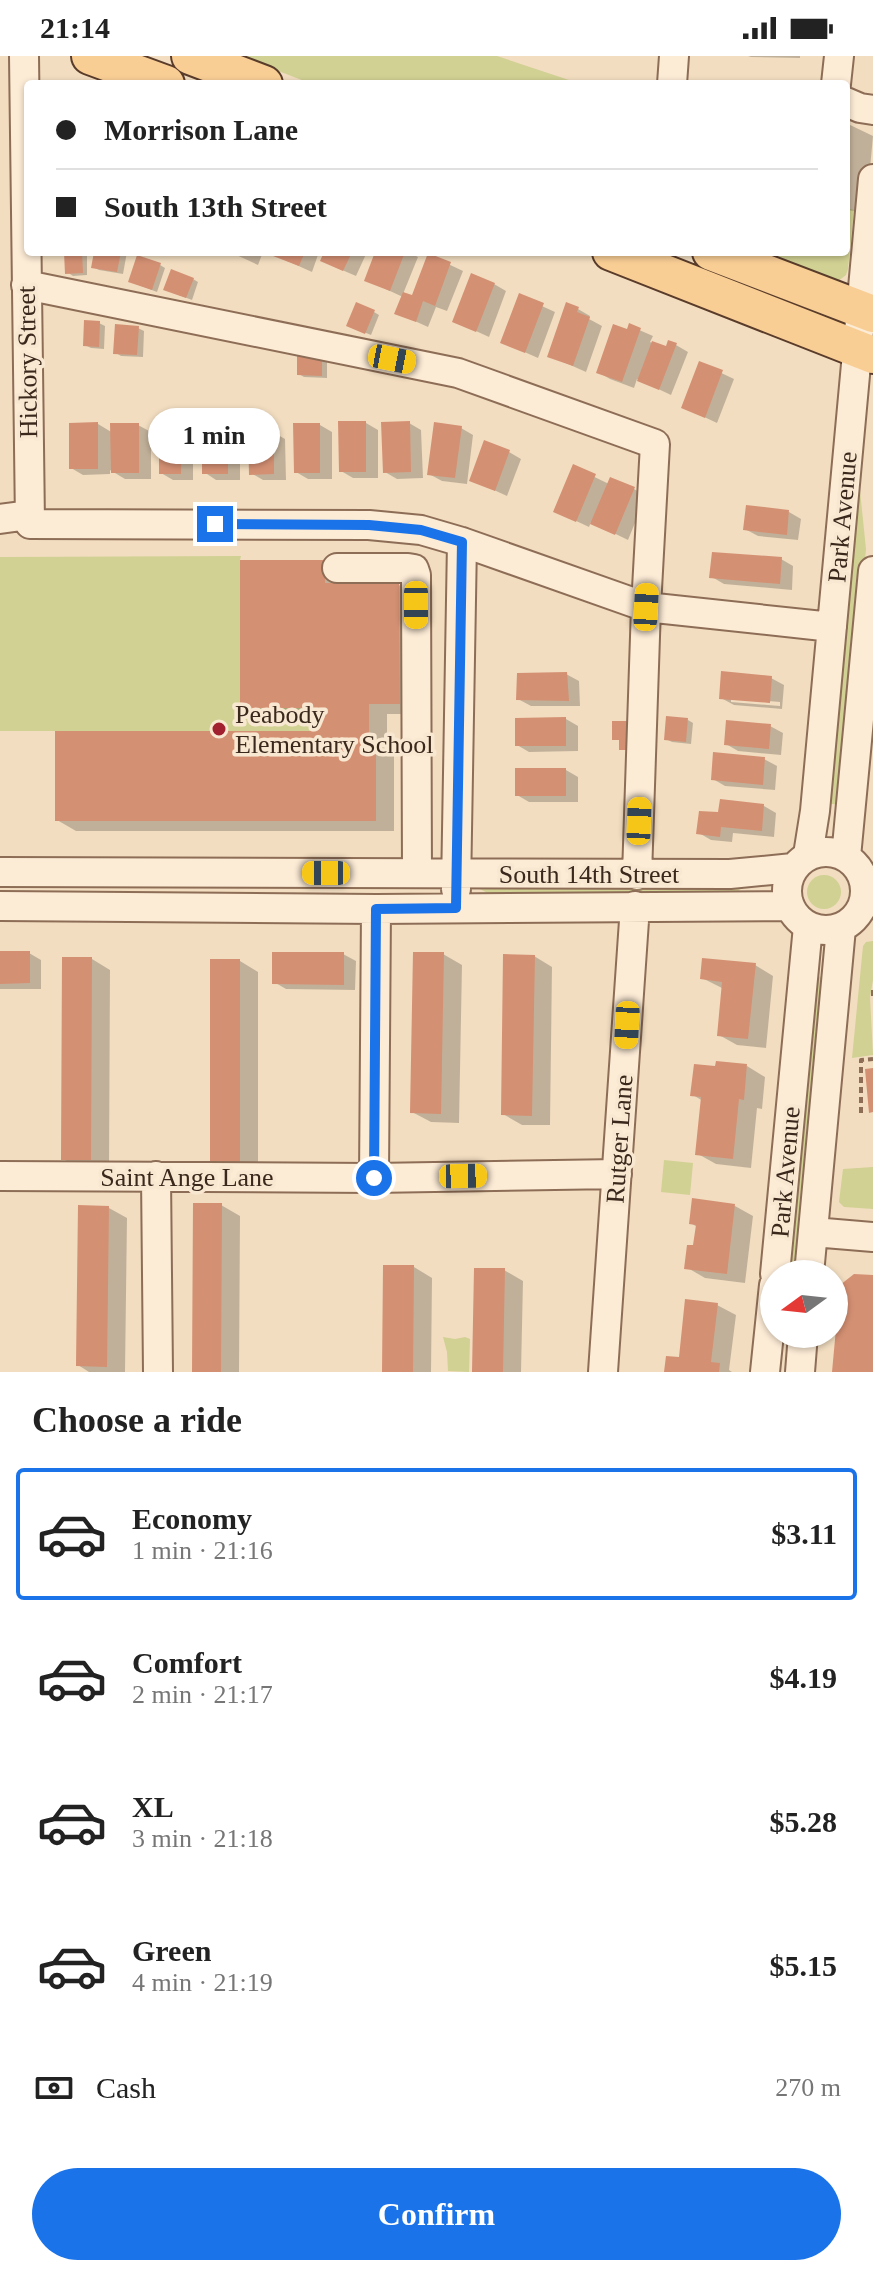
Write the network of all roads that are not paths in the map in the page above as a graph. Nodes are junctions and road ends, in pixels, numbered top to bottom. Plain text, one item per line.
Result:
1 (24, 56) edge
2 (90, 56) edge
3 (190, 56) edge
4 (674, 56) edge
5 (839, 56) edge
6 (24, 80) edge
7 (155, 80) edge
8 (253, 80) edge
9 (672, 80) edge
10 (836, 80) edge
11 (850, 104) edge
12 (873, 110) edge
13 (873, 179) edge
14 (26, 256) edge
15 (621, 256) edge
16 (721, 256) edge
17 (26, 285) junction
18 (868, 312) edge
19 (866, 352) edge
20 (14, 355) edge
21 (0, 519) edge
22 (30, 520) junction
23 (462, 542) junction
24 (337, 568) dead end
25 (873, 571) edge
26 (646, 607) junction
27 (832, 627) junction
28 (870, 632) edge
29 (800, 862) junction
30 (860, 868) edge
31 (0, 872) edge
32 (417, 873) junction
33 (456, 873) junction
34 (637, 875) junction
35 (0, 906) edge
36 (635, 906) junction
37 (456, 908) junction
38 (376, 909) junction
39 (868, 910) edge
40 (799, 916) junction
41 (841, 928) junction
42 (617, 1174) junction
43 (0, 1176) edge
44 (156, 1176) junction
45 (374, 1178) junction
46 (813, 1232) junction
47 (873, 1237) edge
48 (776, 1260) edge
49 (810, 1260) edge
50 (767, 1348) edge
51 (802, 1348) edge
52 (158, 1372) edge
53 (603, 1372) edge
54 (765, 1372) edge
55 (800, 1372) edge

1 - 6 street, Hickory Street
2 - 7 main road
3 - 8 main road
4 - 9 street
5 - 10 street
11 - 12 street
13 - 18 street, Park Avenue
14 - 17 street, Hickory Street
15 - 19 main road
16 - 18 main road
17 - 20 street, Hickory Street
17 - 26 street
18 - 19 street, Park Avenue
19 - 27 street, Park Avenue
20 - 22 street, Hickory Street
21 - 22 street
22 - 23 street
23 - 26 street
23 - 33 street
24 - 32 street
25 - 28 street, Park Avenue
26 - 27 street
26 - 34 street
27 - 29 street, Park Avenue
28 - 30 street, Park Avenue
29 - 30 street
29 - 34 street, South 14th Street
29 - 40 street
30 - 39 street
31 - 32 street, South 14th Street
32 - 33 street, South 14th Street
33 - 34 street, South 14th Street
33 - 37 street
35 - 38 street, South 14th Street
36 - 37 street, South 14th Street
36 - 40 street, South 14th Street
36 - 42 street, Rutger Lane
37 - 38 street, South 14th Street
38 - 45 street
39 - 41 street
40 - 41 street
40 - 48 street, Park Avenue
41 - 46 street, Park Avenue
42 - 45 street, Saint Ange Lane
42 - 53 street, Rutger Lane
43 - 44 street, Saint Ange Lane
44 - 45 street, Saint Ange Lane
44 - 52 street
46 - 47 street
46 - 49 street, Park Avenue
50 - 54 street
51 - 55 street

